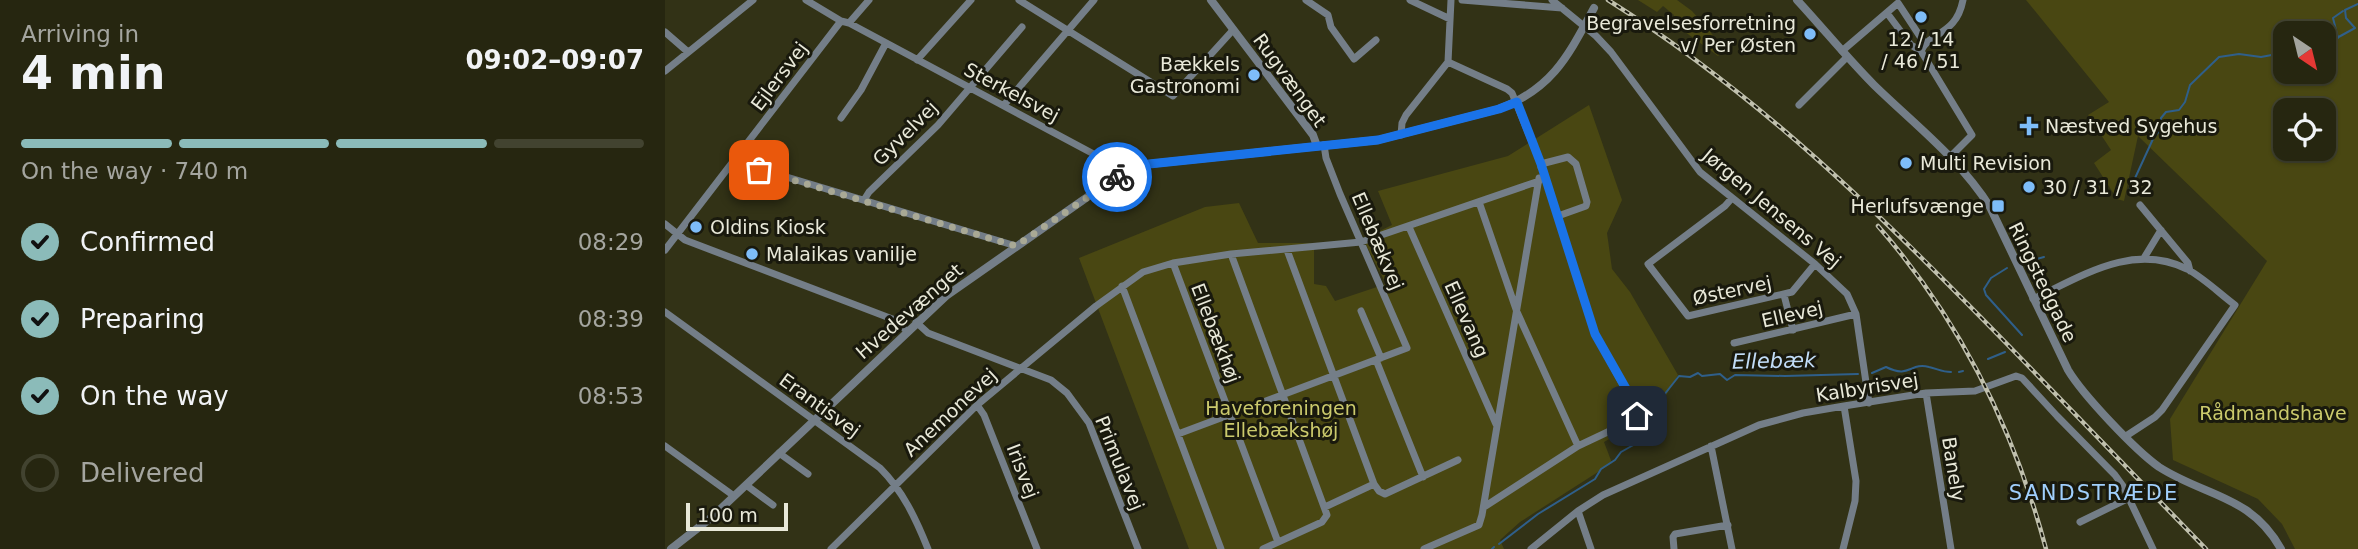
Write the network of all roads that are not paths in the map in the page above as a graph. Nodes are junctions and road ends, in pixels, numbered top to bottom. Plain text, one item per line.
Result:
1 (753, 0) edge
2 (806, 0) edge
3 (869, 0) edge
4 (971, 0) edge
5 (1019, 0) edge
6 (1094, 0) edge
7 (1210, 0) edge
8 (1305, 0) edge
9 (1410, 0) edge
10 (1451, 0) edge
11 (1462, 0) edge
12 (1552, 0) edge
13 (1797, 0) edge
14 (1805, 0) edge
15 (1963, 0) edge
16 (1563, 8) junction
17 (1594, 8) dead end
18 (1887, 13) junction
19 (1450, 19) junction
20 (845, 22) junction
21 (1584, 26) junction
22 (1022, 27) dead end
23 (1067, 30) junction
24 (1233, 30) junction
25 (1824, 30) junction
26 (665, 32) edge
27 (1376, 40) dead end
28 (886, 43) junction
29 (1923, 48) junction
30 (688, 52) junction
31 (1845, 54) junction
32 (917, 60) junction
33 (1448, 62) junction
34 (665, 71) edge
35 (970, 88) junction
36 (1517, 102) junction
37 (1004, 105) junction
38 (1799, 105) dead end
39 (841, 118) dead end
40 (1401, 135) junction
41 (1320, 146) junction
42 (1950, 156) junction
43 (733, 161) junction
44 (1541, 164) junction
45 (1117, 177) junction
46 (1539, 181) junction
47 (1732, 198) junction
48 (864, 200) junction
49 (1479, 202) junction
50 (2140, 205) dead end
51 (1558, 216) junction
52 (665, 224) edge
53 (1409, 227) junction
54 (2161, 230) junction
55 (678, 234) junction
56 (1361, 242) junction
57 (1016, 246) junction
58 (665, 250) edge
59 (1287, 250) junction
60 (1231, 254) junction
61 (2144, 258) junction
62 (1173, 262) junction
63 (1815, 264) junction
64 (2190, 271) junction
65 (1122, 286) junction
66 (1784, 295) junction
67 (2033, 299) junction
68 (1096, 306) joint
69 (1361, 311) dead end
70 (665, 312) edge
71 (1517, 312) junction
72 (1856, 314) junction
73 (916, 322) junction
74 (1793, 330) junction
75 (907, 331) junction
76 (1734, 343) dead end
77 (1407, 348) joint
78 (1378, 359) junction
79 (1022, 368) junction
80 (1334, 375) junction
81 (1926, 393) junction
82 (1282, 395) junction
83 (1869, 403) junction
84 (977, 405) junction
85 (1845, 406) junction
86 (1230, 415) junction
87 (814, 419) junction
88 (1496, 424) junction
89 (1178, 434) junction
90 (2126, 436) junction
91 (665, 446) edge
92 (1578, 446) junction
93 (1711, 446) junction
94 (779, 453) junction
95 (1458, 460) dead end
96 (807, 474) dead end
97 (1423, 477) junction
98 (1374, 484) junction
99 (746, 485) junction
100 (896, 485) junction
101 (734, 496) junction
102 (2129, 498) junction
103 (773, 505) dead end
104 (1325, 507) junction
105 (1484, 507) junction
106 (1578, 511) junction
107 (2080, 522) dead end
108 (1728, 525) junction
109 (1278, 542) junction
110 (671, 549) edge
111 (831, 549) edge
112 (928, 549) edge
113 (1037, 549) edge
114 (1138, 549) edge
115 (1221, 549) edge
116 (1263, 549) edge
117 (1424, 549) edge
118 (1531, 549) edge
119 (1591, 549) edge
120 (1674, 549) edge
121 (1732, 549) edge
122 (1843, 549) edge
123 (1951, 549) edge
124 (2153, 549) edge
125 (2281, 549) edge

1 - 30 street
2 - 20 street, Sterkelsvej
3 - 20 street, Ejlersvej
4 - 32 street
5 - 23 street
6 - 23 street
7 - 24 street, Rugvænget
8 - 27 street
9 - 19 street
10 - 19 street
11 - 16 street
12 - 16 street, Jørgen Jensens Vej
13 - 25 street, Ringstedgade
14 - 25 street
15 - 29 street
16 - 21 street, Jørgen Jensens Vej
17 - 21 street, Hvedevænget
18 - 29 street
18 - 29 street
18 - 31 street
19 - 33 street
20 - 28 street, Sterkelsvej
20 - 43 street, Ejlersvej
21 - 36 street, Hvedevænget
21 - 47 street, Jørgen Jensens Vej
22 - 35 street, Gyvelvej
23 - 24 street
23 - 37 street
24 - 41 street, Rugvænget
25 - 31 street, Ringstedgade
26 - 30 street
28 - 32 street, Sterkelsvej
28 - 39 street
29 - 42 street
30 - 34 street
31 - 38 street
31 - 42 street, Ringstedgade
32 - 35 street, Sterkelsvej
33 - 36 street
33 - 40 street
35 - 37 street, Sterkelsvej
35 - 48 street, Gyvelvej
36 - 40 street, Hvedevænget
36 - 44 street, Ellevang
37 - 45 street, Sterkelsvej
40 - 41 street, Hvedevænget
41 - 45 street, Hvedevænget
41 - 56 street, Ellebækvej
42 - 67 street, Ringstedgade
43 - 48 street
43 - 55 street, Ejlersvej
44 - 46 street, Ellevang
44 - 51 street, Ellevang
44 - 51 street
45 - 57 street, Hvedevænget
46 - 49 street
46 - 71 street, Ellevang
47 - 63 street, Jørgen Jensens Vej
47 - 66 street, Østervej
48 - 57 street
49 - 53 street
49 - 71 street, Ellevang
50 - 54 street
51 - 92 street, Ellevang
52 - 55 street
53 - 56 street
53 - 88 street, Ellevang
54 - 61 street
54 - 64 street
55 - 58 street, Ejlersvej
55 - 75 street
56 - 59 street, Ellebækhøj
56 - 77 street, Ellebækvej
57 - 73 street, Hvedevænget
59 - 60 street, Ellebækhøj
59 - 80 street
60 - 62 street, Ellebækhøj
60 - 82 street, Ellebækhøj
61 - 64 street
61 - 67 street
62 - 65 street, Ellebækhøj
62 - 86 street, Ellebækhøj
63 - 66 street, Østervej
63 - 72 street, Jørgen Jensens Vej
64 - 90 street
65 - 68 street, Ellebækhøj
65 - 89 street
66 - 74 street
67 - 90 street, Ringstedgade
68 - 79 street, Anemonevej
69 - 78 street
70 - 87 street, Erantisvej
71 - 88 street, Ellevang
71 - 92 street, Ellevang
72 - 74 street, Ellevej
72 - 83 street, Jørgen Jensens Vej
73 - 75 street, Hvedevænget
73 - 79 street, Primulavej
74 - 76 street, Ellevej
75 - 87 street, Hvedevænget
77 - 78 street, Ellebækhøj
78 - 80 street, Ellebækhøj
78 - 97 street
79 - 84 street, Anemonevej
79 - 114 street, Primulavej
80 - 82 street, Ellebækhøj
80 - 98 street
81 - 83 street, Kalbyrisvej
81 - 102 street, Kalbyrisvej
81 - 123 street, Banely
82 - 86 street, Ellebækhøj
82 - 104 street, Ellebækhøj
83 - 85 street, Kalbyrisvej
84 - 100 street, Anemonevej
84 - 113 street, Irisvej
85 - 93 street, Kalbyrisvej
85 - 122 street
86 - 89 street, Ellebækhøj
86 - 109 street, Ellebækhøj
87 - 94 street, Hvedevænget
87 - 100 street, Erantisvej
88 - 105 street, Ellevang
89 - 115 street
90 - 125 street, Ringstedgade
91 - 101 street
92 - 105 street, Ellevang
93 - 106 street, Kalbyrisvej
93 - 108 street
94 - 96 street
94 - 99 street, Hvedevænget
95 - 97 street
97 - 98 street
98 - 104 street
99 - 101 street, Hvedevænget
99 - 103 street
100 - 111 street, Anemonevej
100 - 112 street, Erantisvej
101 - 110 street, Hvedevænget
102 - 107 street
102 - 124 street, Kalbyrisvej
104 - 109 street
105 - 117 street, Ellevang
106 - 118 street, Kalbyrisvej
106 - 119 street
108 - 120 street
108 - 121 street
109 - 116 street

